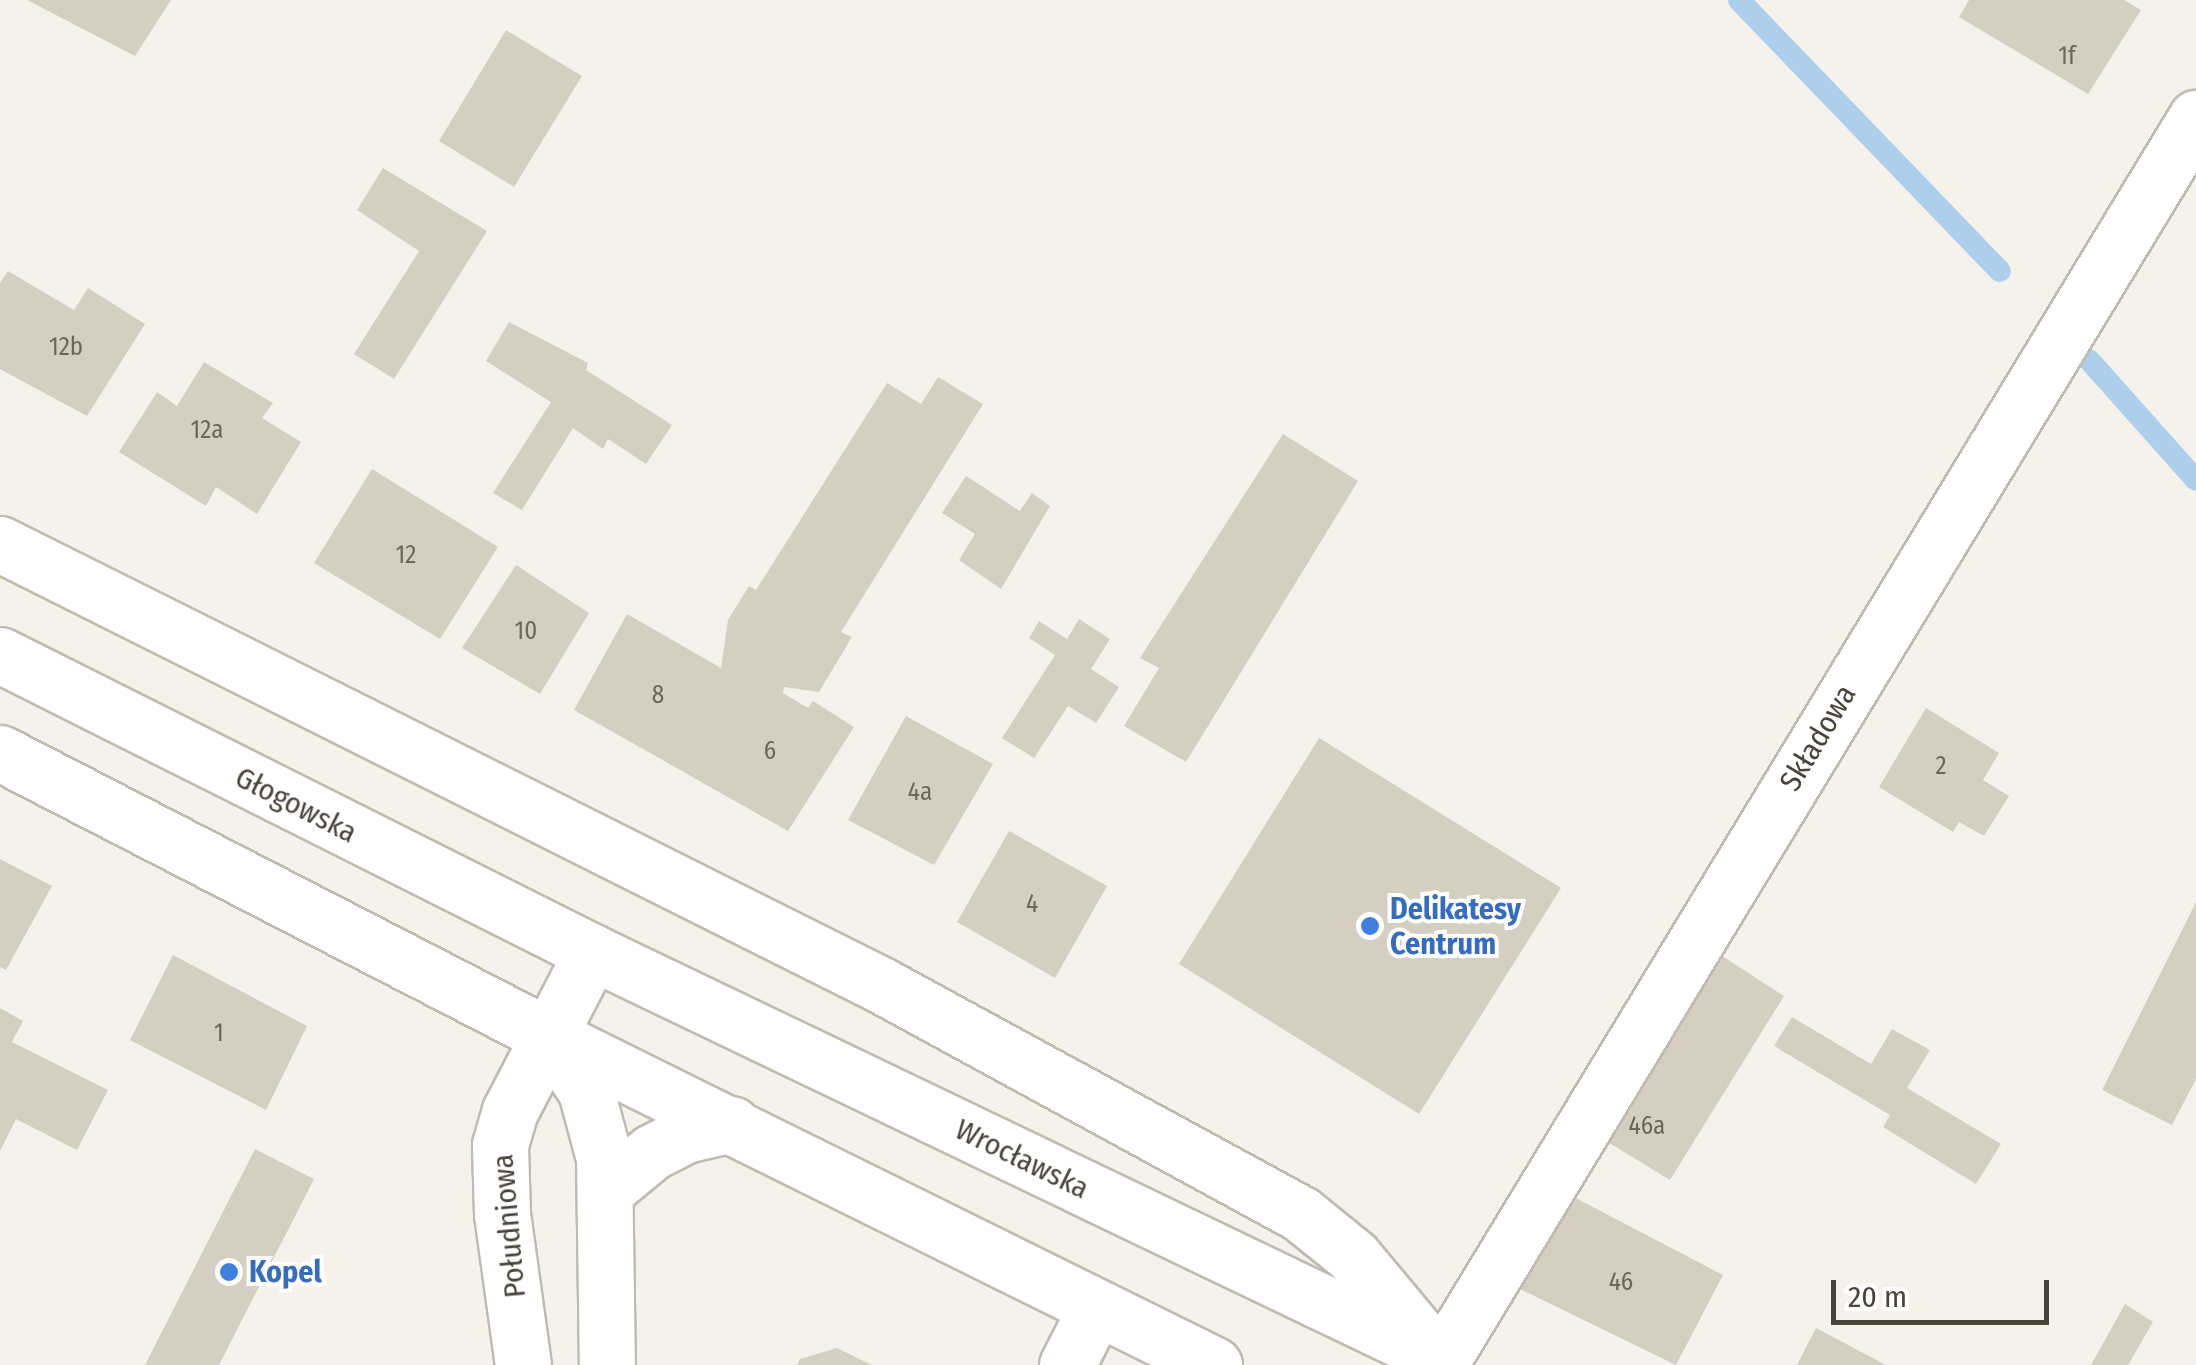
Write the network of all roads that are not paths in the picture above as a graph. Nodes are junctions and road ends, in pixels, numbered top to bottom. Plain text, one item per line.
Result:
1 (2196, 118) edge
2 (0, 544) edge
3 (0, 655) edge
4 (0, 753) edge
5 (592, 952) junction
6 (549, 1036) junction
7 (732, 1124) junction
8 (606, 1190) junction
9 (1096, 1310) junction
10 (1435, 1363) edge
11 (523, 1365) edge
12 (608, 1365) edge
13 (1067, 1365) edge
14 (1214, 1365) edge

1 - 10 street, Składowa
2 - 10 street
3 - 5 street, Głogowska
4 - 6 street
5 - 6 street, Południowa
5 - 10 street, Wrocławska
6 - 7 street
6 - 8 street
6 - 11 street, Południowa
7 - 8 street
7 - 9 street
8 - 12 street
9 - 13 street
9 - 14 street

